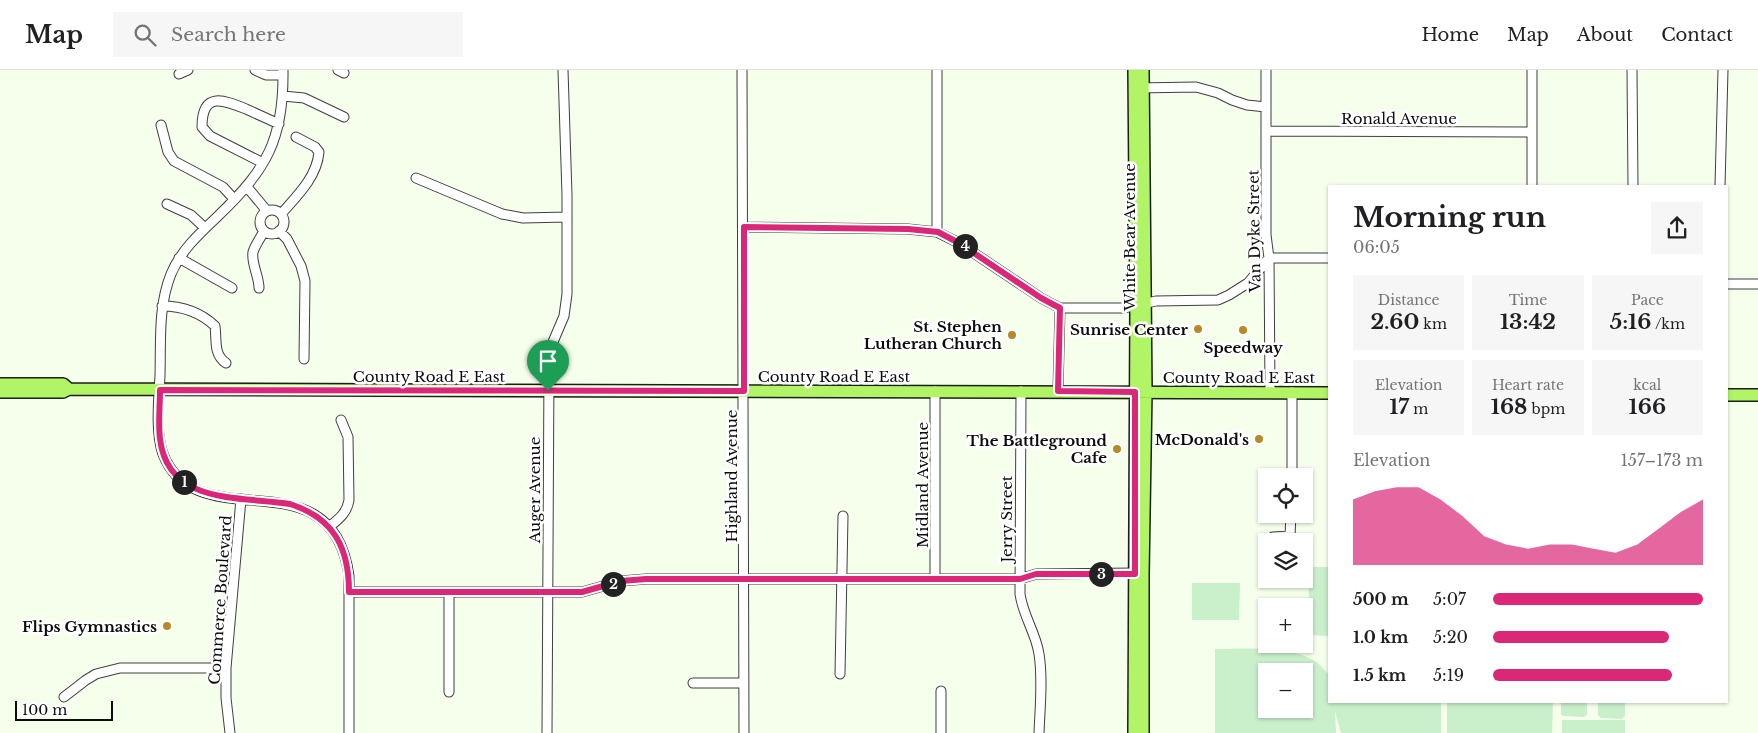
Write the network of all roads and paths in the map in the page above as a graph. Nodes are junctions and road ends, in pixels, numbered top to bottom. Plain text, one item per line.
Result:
1 (256, 70) edge
2 (563, 70) edge
3 (742, 70) edge
4 (937, 70) edge
5 (1134, 70) edge
6 (1143, 70) edge
7 (1266, 70) edge
8 (1532, 70) edge
9 (1632, 70) edge
10 (1723, 70) edge
11 (283, 72) edge
12 (1139, 88) junction
13 (283, 96) junction
14 (1266, 107) junction
15 (344, 117) dead end
16 (279, 124) junction
17 (161, 125) dead end
18 (1266, 131) junction
19 (1532, 132) junction
20 (296, 138) dead end
21 (263, 163) junction
22 (416, 178) dead end
23 (1532, 185) edge
24 (1633, 185) edge
25 (1720, 185) edge
26 (247, 187) junction
27 (234, 199) junction
28 (167, 204) dead end
29 (267, 210) junction
30 (281, 214) junction
31 (567, 217) junction
32 (744, 227) junction
33 (205, 228) junction
34 (264, 231) junction
35 (279, 231) junction
36 (938, 232) junction
37 (180, 258) junction
38 (1269, 258) junction
39 (1328, 258) edge
40 (1728, 284) edge
41 (1758, 284) edge
42 (232, 288) dead end
43 (260, 288) dead end
44 (1140, 305) junction
45 (162, 306) junction
46 (1060, 308) junction
47 (304, 359) dead end
48 (226, 363) dead end
49 (0, 384) edge
50 (69, 389) junction
51 (160, 390) junction
52 (548, 391) junction
53 (744, 391) junction
54 (935, 391) junction
55 (1021, 391) junction
56 (1058, 391) junction
57 (0, 392) edge
58 (1141, 392) junction
59 (1270, 392) junction
60 (1292, 392) junction
61 (1328, 393) edge
62 (1728, 395) edge
63 (1758, 396) edge
64 (342, 420) dead end
65 (1292, 468) edge
66 (242, 499) junction
67 (843, 516) dead end
68 (329, 527) junction
69 (1135, 574) junction
70 (841, 579) junction
71 (935, 579) junction
72 (1020, 579) junction
73 (744, 580) junction
74 (349, 592) junction
75 (547, 592) junction
76 (449, 593) junction
77 (226, 668) junction
78 (840, 674) dead end
79 (692, 683) dead end
80 (744, 683) junction
81 (941, 691) dead end
82 (448, 692) dead end
83 (64, 697) dead end
84 (230, 733) edge
85 (348, 733) edge
86 (547, 733) edge
87 (744, 733) edge
88 (941, 733) edge
89 (1039, 733) edge
90 (1134, 733) edge
91 (1143, 733) edge

1 - 11 street
2 - 31 street, Auger Avenue
3 - 32 street, Highland Avenue
4 - 36 street
5 - 12 main road, White Bear Avenue
6 - 12 main road, White Bear Avenue
7 - 14 street, Van Dyke Street
8 - 19 street
9 - 24 street
10 - 25 street
11 - 13 street
12 - 14 street
12 - 44 main road, White Bear Avenue
13 - 15 street
13 - 16 street
14 - 18 street, Van Dyke Street
16 - 21 street
16 - 21 street
17 - 27 street
18 - 19 street, Ronald Avenue
18 - 38 street, Van Dyke Street
19 - 23 street
20 - 30 street
21 - 26 street
22 - 31 street
26 - 27 street
26 - 29 street
27 - 33 street
28 - 33 street
29 - 30 street
29 - 34 street
30 - 35 street
31 - 52 street, Auger Avenue
32 - 36 street
32 - 53 street, Highland Avenue
33 - 37 street
34 - 35 street
34 - 43 street
35 - 47 street
36 - 46 street
37 - 42 street
37 - 45 street
38 - 39 street
38 - 44 street
38 - 59 street, Van Dyke Street
40 - 41 street
44 - 46 street
44 - 58 main road, White Bear Avenue
45 - 48 street
45 - 51 street
46 - 56 street
49 - 50 main road, County Road E East
50 - 51 main road, County Road E East
50 - 57 main road, County Road E East
51 - 52 main road, County Road E East
51 - 66 street
52 - 53 main road, County Road E East
52 - 75 street, Auger Avenue
53 - 54 main road, County Road E East
53 - 73 street, Highland Avenue
54 - 55 main road, County Road E East
54 - 71 street, Midland Avenue
55 - 56 main road, County Road E East
55 - 72 street, Jerry Street
56 - 58 main road, County Road E East
58 - 59 main road, County Road E East
58 - 69 main road, White Bear Avenue
58 - 91 main road, White Bear Avenue
59 - 60 main road, County Road E East
60 - 61 main road, County Road E East
60 - 65 street
62 - 63 main road
64 - 68 street
66 - 68 street
66 - 77 street, Commerce Boulevard
67 - 70 street
68 - 74 street
69 - 72 street
69 - 90 main road, White Bear Avenue
70 - 71 street
70 - 73 street
70 - 78 street
71 - 72 street
72 - 89 street, Jerry Street
73 - 75 street
73 - 80 street, Highland Avenue
74 - 76 street
74 - 85 street
75 - 76 street
75 - 86 street, Auger Avenue
76 - 82 street
77 - 83 street
77 - 84 street, Commerce Boulevard
79 - 80 street
80 - 87 street, Highland Avenue
81 - 88 street

